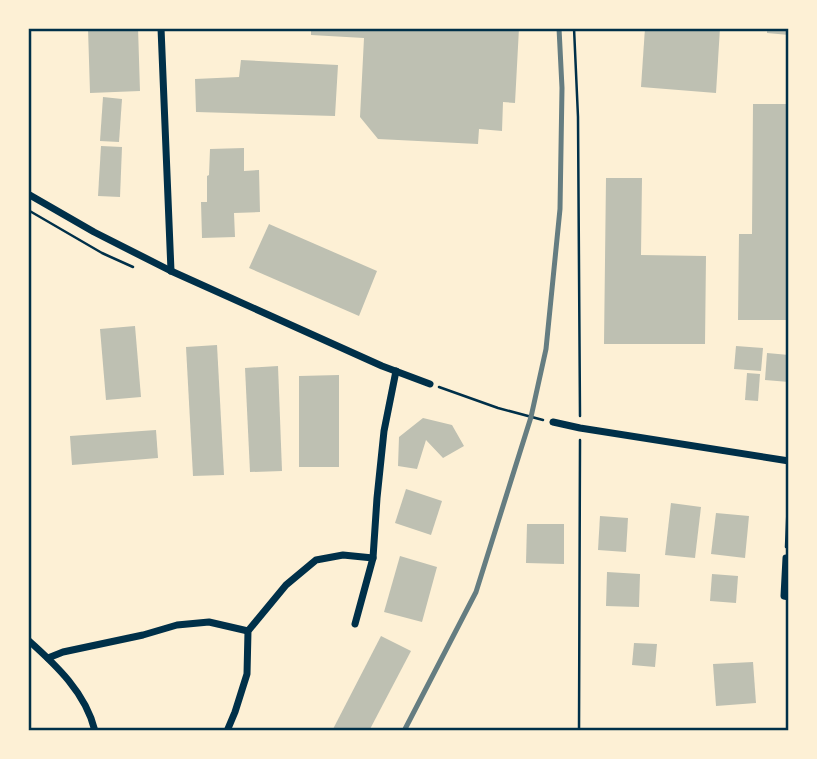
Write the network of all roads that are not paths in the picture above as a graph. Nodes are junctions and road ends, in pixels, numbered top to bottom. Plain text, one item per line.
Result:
1 (161, 28) edge
2 (28, 194) edge
3 (171, 271) junction
4 (396, 371) junction
5 (430, 384) road end
6 (553, 422) road end
7 (789, 461) edge
8 (373, 558) junction
9 (786, 558) road end
10 (789, 597) edge
11 (355, 624) dead end
12 (248, 631) junction
13 (28, 640) edge
14 (48, 658) junction
15 (95, 731) edge
16 (227, 731) edge

1 - 3 street
2 - 3 street
3 - 4 street
4 - 5 street
4 - 8 street
6 - 7 street
8 - 11 street
8 - 12 street
9 - 10 street
12 - 14 street
12 - 16 street
13 - 14 street
14 - 15 street

